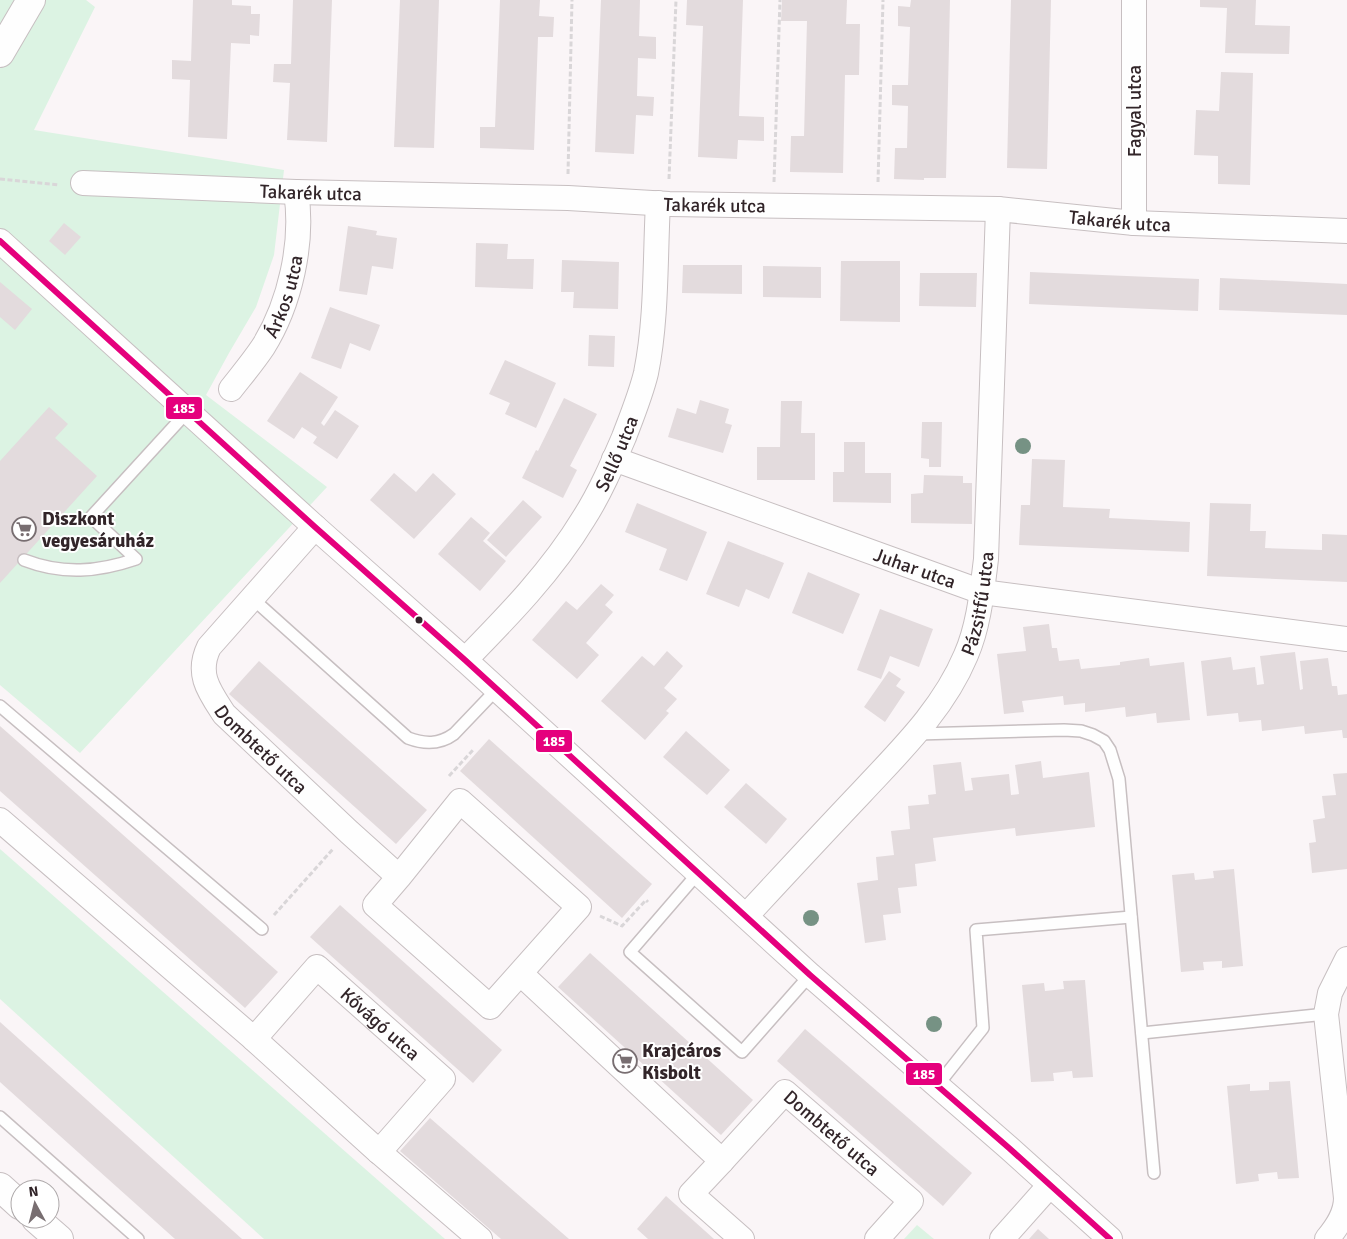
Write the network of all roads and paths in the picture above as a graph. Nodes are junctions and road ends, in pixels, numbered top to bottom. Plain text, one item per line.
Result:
1 (31, 0) edge
2 (572, 0) edge
3 (676, 0) edge
4 (780, 0) edge
5 (883, 0) edge
6 (1134, 0) edge
7 (0, 53) edge
8 (0, 179) edge
9 (84, 183) joint
10 (296, 192) junction
11 (568, 198) junction
12 (663, 203) junction
13 (773, 205) junction
14 (878, 207) junction
15 (998, 209) junction
16 (1134, 223) junction
17 (1347, 231) edge
18 (0, 241) edge
19 (231, 389) dead end
20 (188, 411) junction
21 (614, 459) junction
22 (315, 527) junction
23 (24, 560) dead end
24 (982, 592) junction
25 (253, 599) junction
26 (1347, 639) edge
27 (465, 660) junction
28 (497, 689) junction
29 (0, 706) edge
30 (917, 734) junction
31 (473, 750) dead end
32 (449, 776) dead end
33 (0, 820) edge
34 (349, 832) junction
35 (699, 872) junction
36 (399, 877) junction
37 (646, 900) dead end
38 (746, 916) junction
39 (1131, 917) junction
40 (622, 926) dead end
41 (262, 929) joint
42 (1347, 959) edge
43 (521, 974) junction
44 (810, 974) junction
45 (1326, 1014) junction
46 (1142, 1033) junction
47 (254, 1039) junction
48 (937, 1086) junction
49 (0, 1117) edge
50 (378, 1152) junction
51 (722, 1161) junction
52 (1154, 1173) dead end
53 (1050, 1185) junction
54 (0, 1187) edge
55 (10, 1196) edge
56 (48, 1229) edge
57 (131, 1237) edge
58 (59, 1239) edge
59 (480, 1239) edge
60 (742, 1239) edge
61 (877, 1239) edge
62 (1002, 1239) edge
63 (1110, 1239) edge
64 (1328, 1239) edge

1 - 7 street
2 - 11 path
3 - 12 path
4 - 13 path
5 - 14 path
6 - 16 street, Fagyal utca
8 - 9 path
9 - 10 street, Takarék utca
10 - 11 street, Takarék utca
10 - 19 street, Árkos utca
11 - 12 street, Takarék utca
12 - 13 street, Takarék utca
12 - 21 street, Sellő utca
13 - 14 street, Takarék utca
14 - 15 street, Takarék utca
15 - 16 street, Takarék utca
15 - 24 street, Pázsitfű utca
16 - 17 street, Takarék utca
18 - 20 street
20 - 22 street
20 - 23 lane
21 - 24 street, Juhar utca
21 - 27 street, Sellő utca
22 - 25 street, Dombtető utca
22 - 27 street
24 - 26 street, Juhar utca
24 - 30 street, Pázsitfű utca
25 - 28 lane
25 - 34 street, Dombtető utca
27 - 28 street
28 - 35 street
29 - 41 lane
30 - 38 street, Pázsitfű utca
30 - 39 lane
31 - 32 path
33 - 47 street
34 - 36 street, Dombtető utca
34 - 41 path
35 - 38 street
35 - 44 lane
36 - 43 street
36 - 43 street
37 - 40 path
38 - 44 street
39 - 46 lane
39 - 48 lane
42 - 45 street
43 - 51 street
44 - 48 street
45 - 46 lane
45 - 64 street
46 - 52 lane
47 - 50 street
47 - 50 street, Kővágó utca
48 - 53 street
49 - 57 lane
50 - 59 street
51 - 60 street, Dombtető utca
51 - 61 street, Dombtető utca
53 - 62 street
53 - 63 street
54 - 55 street
56 - 58 street

